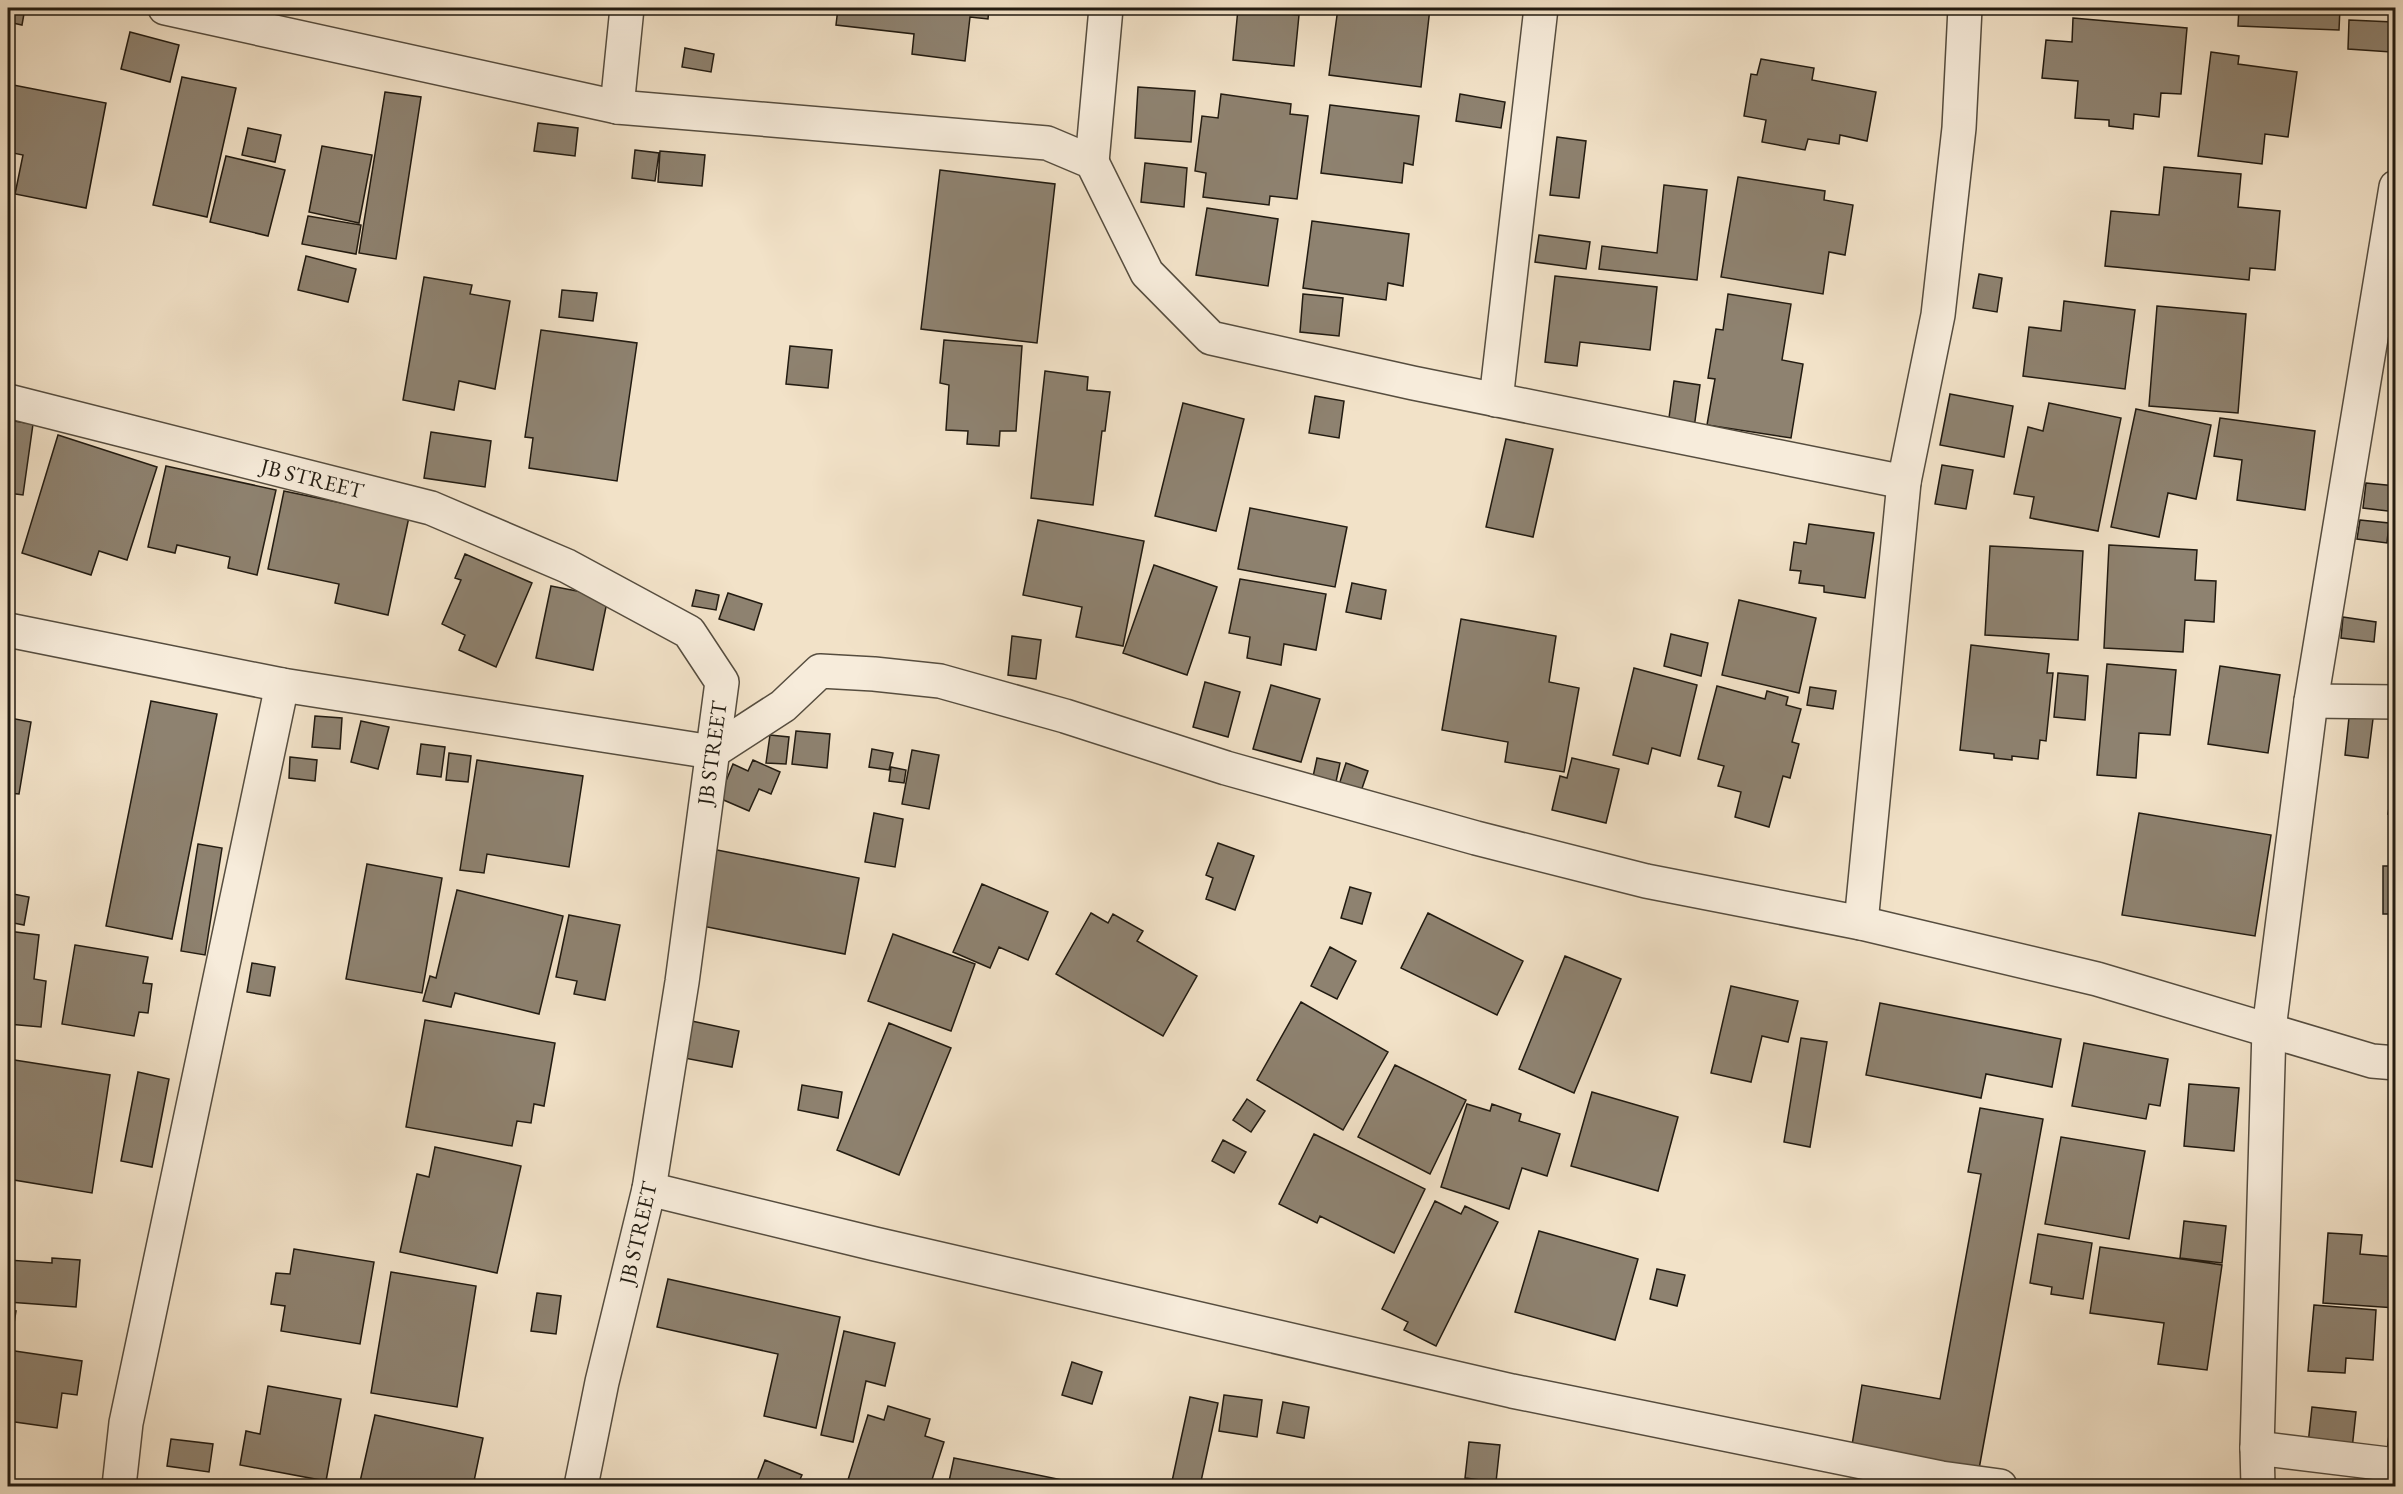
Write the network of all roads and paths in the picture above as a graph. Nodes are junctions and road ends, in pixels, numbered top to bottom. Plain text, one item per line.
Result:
1 (165, 8) edge
2 (627, 8) edge
3 (1106, 8) edge
4 (1541, 8) edge
5 (1965, 8) edge
6 (198, 11) edge
7 (616, 107) junction
8 (1092, 162) junction
9 (2396, 187) edge
10 (1496, 400) junction
11 (8, 401) edge
12 (1904, 482) junction
13 (8, 630) edge
14 (282, 685) junction
15 (2311, 701) junction
16 (2396, 702) edge
17 (712, 752) junction
18 (1861, 923) junction
19 (2269, 1029) junction
20 (2396, 1063) edge
21 (649, 1189) junction
22 (2257, 1448) junction
23 (2396, 1466) edge
24 (119, 1486) edge
25 (581, 1486) edge
26 (2000, 1486) edge
27 (2258, 1486) edge

1 - 6 street
2 - 7 street
3 - 8 street
4 - 10 street
5 - 12 street
6 - 7 street
7 - 8 street
8 - 10 street
9 - 15 street
10 - 12 street
11 - 17 street, JB STREET
12 - 18 street
13 - 14 street
14 - 17 street
14 - 24 street
15 - 16 street
15 - 19 street
17 - 18 street
17 - 21 street, JB STREET
18 - 19 street
19 - 20 street
19 - 22 street
21 - 25 street, JB STREET
21 - 26 street
22 - 23 street
22 - 27 street

